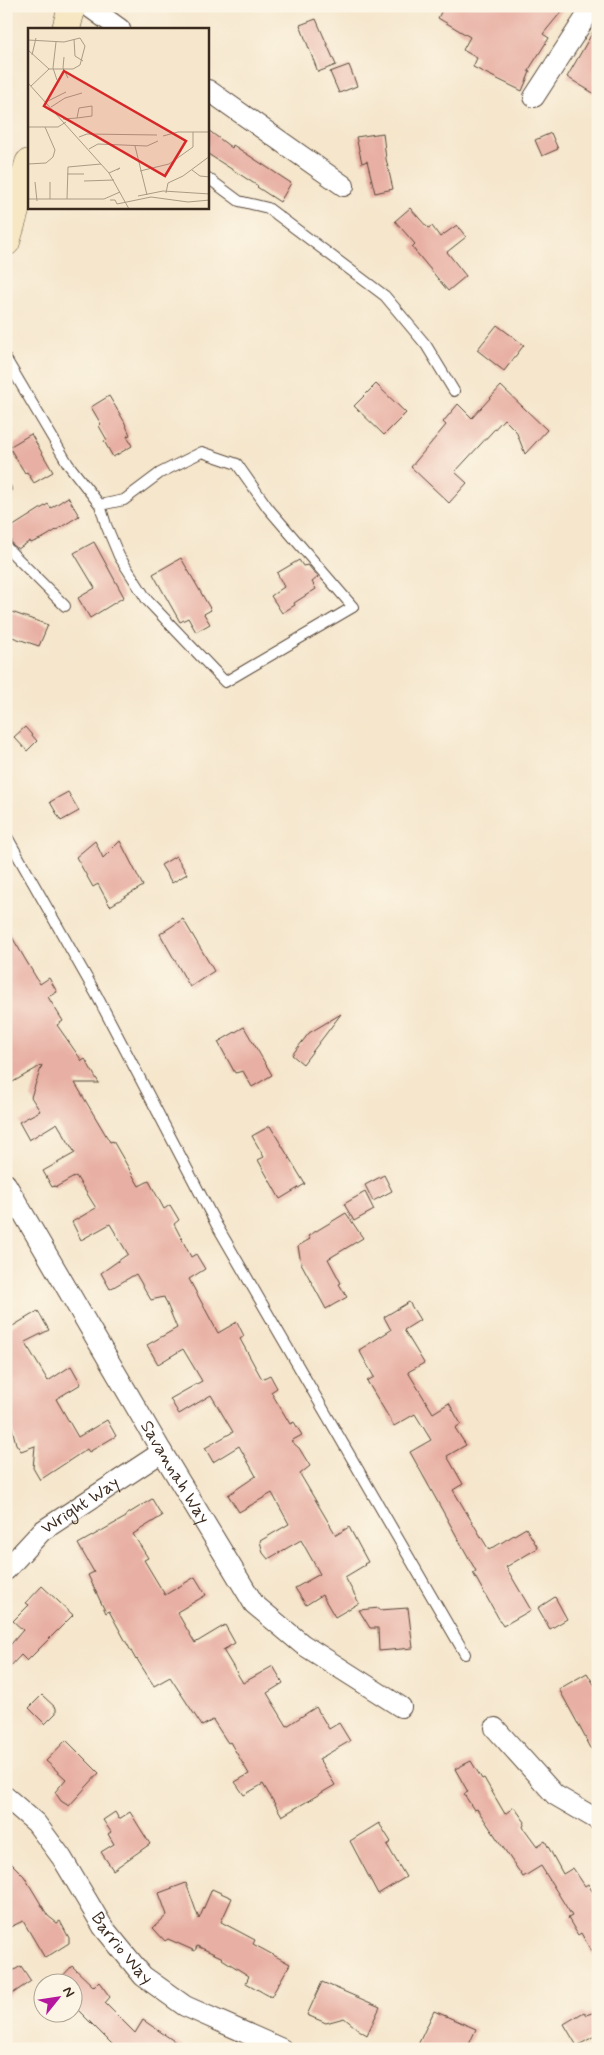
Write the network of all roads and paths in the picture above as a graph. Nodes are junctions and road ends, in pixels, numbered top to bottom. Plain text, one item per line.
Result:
1 (72, 6) edge
2 (88, 6) edge
3 (593, 6) edge
4 (66, 28) edge
5 (119, 28) edge
6 (209, 91) edge
7 (534, 97) dead end
8 (28, 166) edge
9 (209, 179) edge
10 (344, 186) dead end
11 (6, 242) edge
12 (6, 359) edge
13 (454, 391) dead end
14 (100, 506) junction
15 (6, 547) edge
16 (65, 606) dead end
17 (6, 835) edge
18 (6, 1184) edge
19 (162, 1452) junction
20 (6, 1570) edge
21 (465, 1654) dead end
22 (401, 1707) dead end
23 (496, 1728) dead end
24 (6, 1797) edge
25 (598, 1820) edge
26 (282, 2049) edge

1 - 4 main road
2 - 5 street
3 - 7 street
6 - 10 street
8 - 11 main road
9 - 13 lane
12 - 14 lane
14 - 14 lane
15 - 16 lane
17 - 21 lane
18 - 19 street, Savannah Way
19 - 20 street, Wright Way
19 - 22 street, Savannah Way
23 - 25 street
24 - 26 street, Barrio Way

